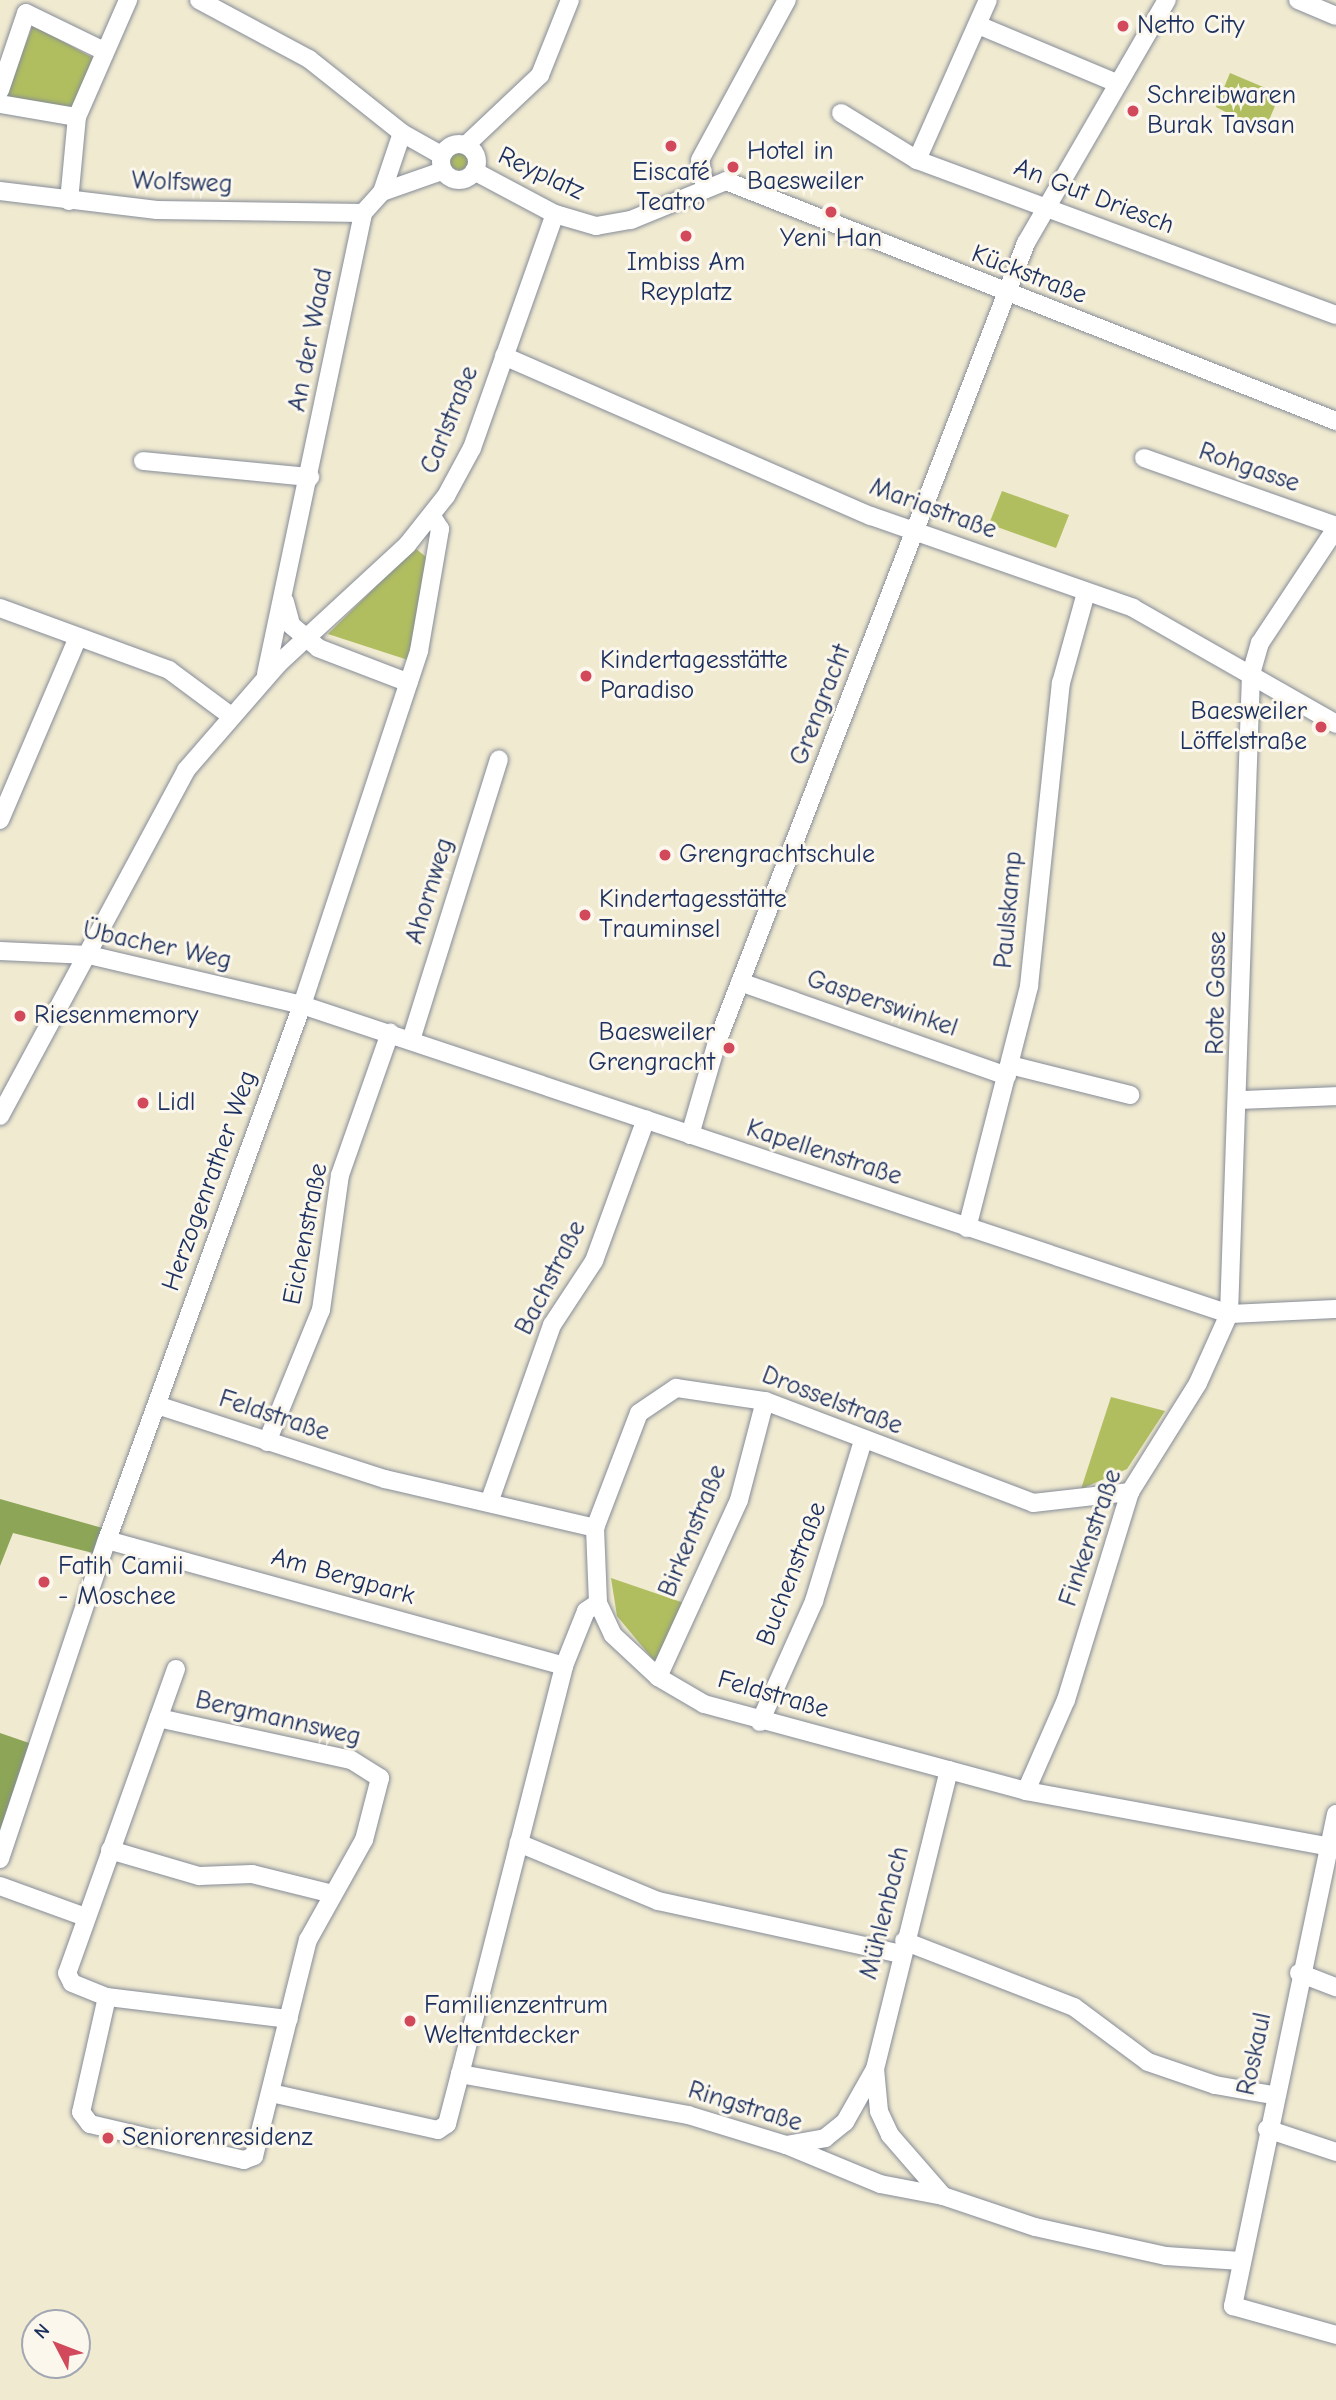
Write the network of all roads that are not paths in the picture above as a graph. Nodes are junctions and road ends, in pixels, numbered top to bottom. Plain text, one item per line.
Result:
1 (128, 0) edge
2 (199, 0) edge
3 (550, 0) edge
4 (788, 0) edge
5 (988, 0) edge
6 (1167, 0) edge
7 (1298, 0) edge
8 (568, 4) edge
9 (1327, 9) edge
10 (978, 25) junction
11 (104, 51) junction
12 (1114, 82) junction
13 (0, 90) edge
14 (0, 104) edge
15 (841, 113) dead end
16 (77, 117) junction
17 (402, 133) junction
18 (466, 145) junction
19 (917, 160) junction
20 (442, 163) junction
21 (474, 171) junction
22 (705, 188) junction
23 (0, 191) edge
24 (383, 192) junction
25 (69, 201) junction
26 (1044, 204) junction
27 (363, 213) junction
28 (555, 214) junction
29 (1004, 295) junction
30 (1336, 315) edge
31 (504, 356) junction
32 (1336, 421) edge
33 (1144, 458) dead end
34 (143, 461) dead end
35 (310, 477) junction
36 (432, 516) junction
37 (1336, 527) edge
38 (918, 530) junction
39 (286, 591) junction
40 (1086, 593) junction
41 (0, 608) edge
42 (78, 637) junction
43 (307, 639) junction
44 (325, 652) junction
45 (1251, 674) junction
46 (409, 683) junction
47 (259, 690) junction
48 (231, 716) junction
49 (1336, 724) edge
50 (499, 759) dead end
51 (0, 820) edge
52 (0, 951) edge
53 (89, 955) junction
54 (740, 982) junction
55 (302, 1005) junction
56 (390, 1033) junction
57 (411, 1040) junction
58 (1009, 1071) junction
59 (1130, 1095) dead end
60 (1336, 1096) edge
61 (1241, 1100) junction
62 (0, 1116) edge
63 (646, 1119) junction
64 (690, 1135) junction
65 (967, 1228) junction
66 (1336, 1308) edge
67 (1229, 1314) junction
68 (765, 1401) junction
69 (157, 1405) junction
70 (863, 1441) junction
71 (267, 1442) junction
72 (1130, 1492) junction
73 (490, 1500) junction
74 (595, 1528) junction
75 (107, 1540) junction
76 (598, 1602) junction
77 (564, 1666) junction
78 (176, 1669) dead end
79 (658, 1677) junction
80 (159, 1718) junction
81 (760, 1722) junction
82 (949, 1770) junction
83 (1026, 1791) junction
84 (1336, 1814) edge
85 (519, 1843) junction
86 (1327, 1846) junction
87 (110, 1850) junction
88 (0, 1858) edge
89 (0, 1886) edge
90 (329, 1893) junction
91 (85, 1917) junction
92 (902, 1947) junction
93 (1299, 1973) junction
94 (1336, 1987) edge
95 (107, 1997) junction
96 (289, 2019) junction
97 (875, 2069) junction
98 (460, 2074) junction
99 (271, 2093) junction
100 (1273, 2095) junction
101 (1267, 2129) junction
102 (786, 2145) junction
103 (1336, 2152) edge
104 (943, 2196) junction
105 (1241, 2261) junction
106 (1336, 2335) edge

1 - 11 street
2 - 17 street
3 - 8 street
4 - 22 street
5 - 10 street
6 - 12 street, Grengracht
7 - 9 street
8 - 18 street
10 - 12 street
10 - 19 street
11 - 13 street
11 - 16 street
12 - 26 street, Grengracht
14 - 16 street
15 - 19 street, An Gut Driesch
16 - 25 street
17 - 20 street
17 - 24 street
18 - 20 street
18 - 21 street
19 - 26 street, An Gut Driesch
20 - 21 street
20 - 24 street
21 - 28 street, Reyplatz
22 - 28 street, Reyplatz
22 - 29 street, Kückstraße
23 - 25 street, Wolfsweg
24 - 27 street
25 - 27 street, Wolfsweg
26 - 29 street, Grengracht
26 - 30 street, An Gut Driesch
27 - 35 street, An der Waad
28 - 31 street, Carlstraße
29 - 32 street, Kückstraße
29 - 38 street, Grengracht
31 - 36 street, Carlstraße
31 - 38 street, Mariastraße
33 - 37 street, Rohgasse
34 - 35 street
35 - 39 street, An der Waad
36 - 43 street, Carlstraße
36 - 46 street, Herzogenrather Weg
37 - 45 street, Rote Gasse
38 - 40 street, Mariastraße
38 - 54 street, Grengracht
39 - 43 street, An der Waad
39 - 47 street, An der Waad
40 - 45 street, Mariastraße
40 - 58 street, Paulskamp
41 - 42 street
42 - 48 street
42 - 51 street
43 - 44 street
43 - 47 street, Carlstraße
44 - 46 street
44 - 47 street, Carlstraße
45 - 49 street, Mariastraße
45 - 61 street, Rote Gasse
46 - 55 street, Herzogenrather Weg
47 - 48 street, Carlstraße
48 - 53 street, Carlstraße
50 - 57 street, Ahornweg
52 - 53 street, Übacher Weg
53 - 55 street, Übacher Weg
53 - 62 street, Carlstraße
54 - 58 street, Gasperswinkel
54 - 64 street, Grengracht
55 - 56 street, Kapellenstraße
55 - 69 street, Herzogenrather Weg
56 - 57 street, Kapellenstraße
56 - 71 street, Eichenstraße
57 - 63 street, Kapellenstraße
58 - 59 street, Gasperswinkel
58 - 65 street, Paulskamp
60 - 61 street
61 - 67 street, Rote Gasse
63 - 64 street, Kapellenstraße
63 - 73 street, Bachstraße
64 - 65 street, Kapellenstraße
65 - 67 street, Kapellenstraße
66 - 67 street, Kapellenstraße
67 - 72 street, Finkenstraße
68 - 70 street, Drosselstraße
68 - 74 street, Drosselstraße
68 - 79 street, Birkenstraße
69 - 71 street, Feldstraße
69 - 75 street, Herzogenrather Weg
70 - 72 street, Drosselstraße
70 - 81 street, Buchenstraße
71 - 73 street, Feldstraße
72 - 83 street, Finkenstraße
73 - 74 street, Feldstraße
74 - 76 street, Feldstraße
75 - 77 street, Am Bergpark
75 - 88 street, Herzogenrather Weg
76 - 77 street
76 - 79 street, Feldstraße
77 - 85 street
78 - 80 street, Bergmannsweg
79 - 81 street, Feldstraße
80 - 87 street, Bergmannsweg
80 - 90 street, Bergmannsweg
81 - 82 street, Feldstraße
82 - 83 street, Feldstraße
82 - 92 street, Mühlenbach
83 - 86 street, Feldstraße
84 - 86 street, Roskaul
85 - 92 street
85 - 98 street
86 - 93 street, Roskaul
87 - 90 street
87 - 91 street, Bergmannsweg
89 - 91 street
90 - 96 street, Bergmannsweg
91 - 95 street, Bergmannsweg
92 - 97 street, Mühlenbach
92 - 100 street
93 - 94 street
93 - 100 street, Roskaul
95 - 96 street, Bergmannsweg
95 - 99 street, Bergmannsweg
96 - 99 street, Bergmannsweg
97 - 102 street, Mühlenbach
97 - 104 street, Mühlenbach
98 - 99 street
98 - 102 street, Ringstraße
100 - 101 street, Roskaul
101 - 103 street
101 - 105 street, Roskaul
102 - 104 street, Ringstraße
104 - 105 street, Ringstraße
105 - 106 street, Roskaul

